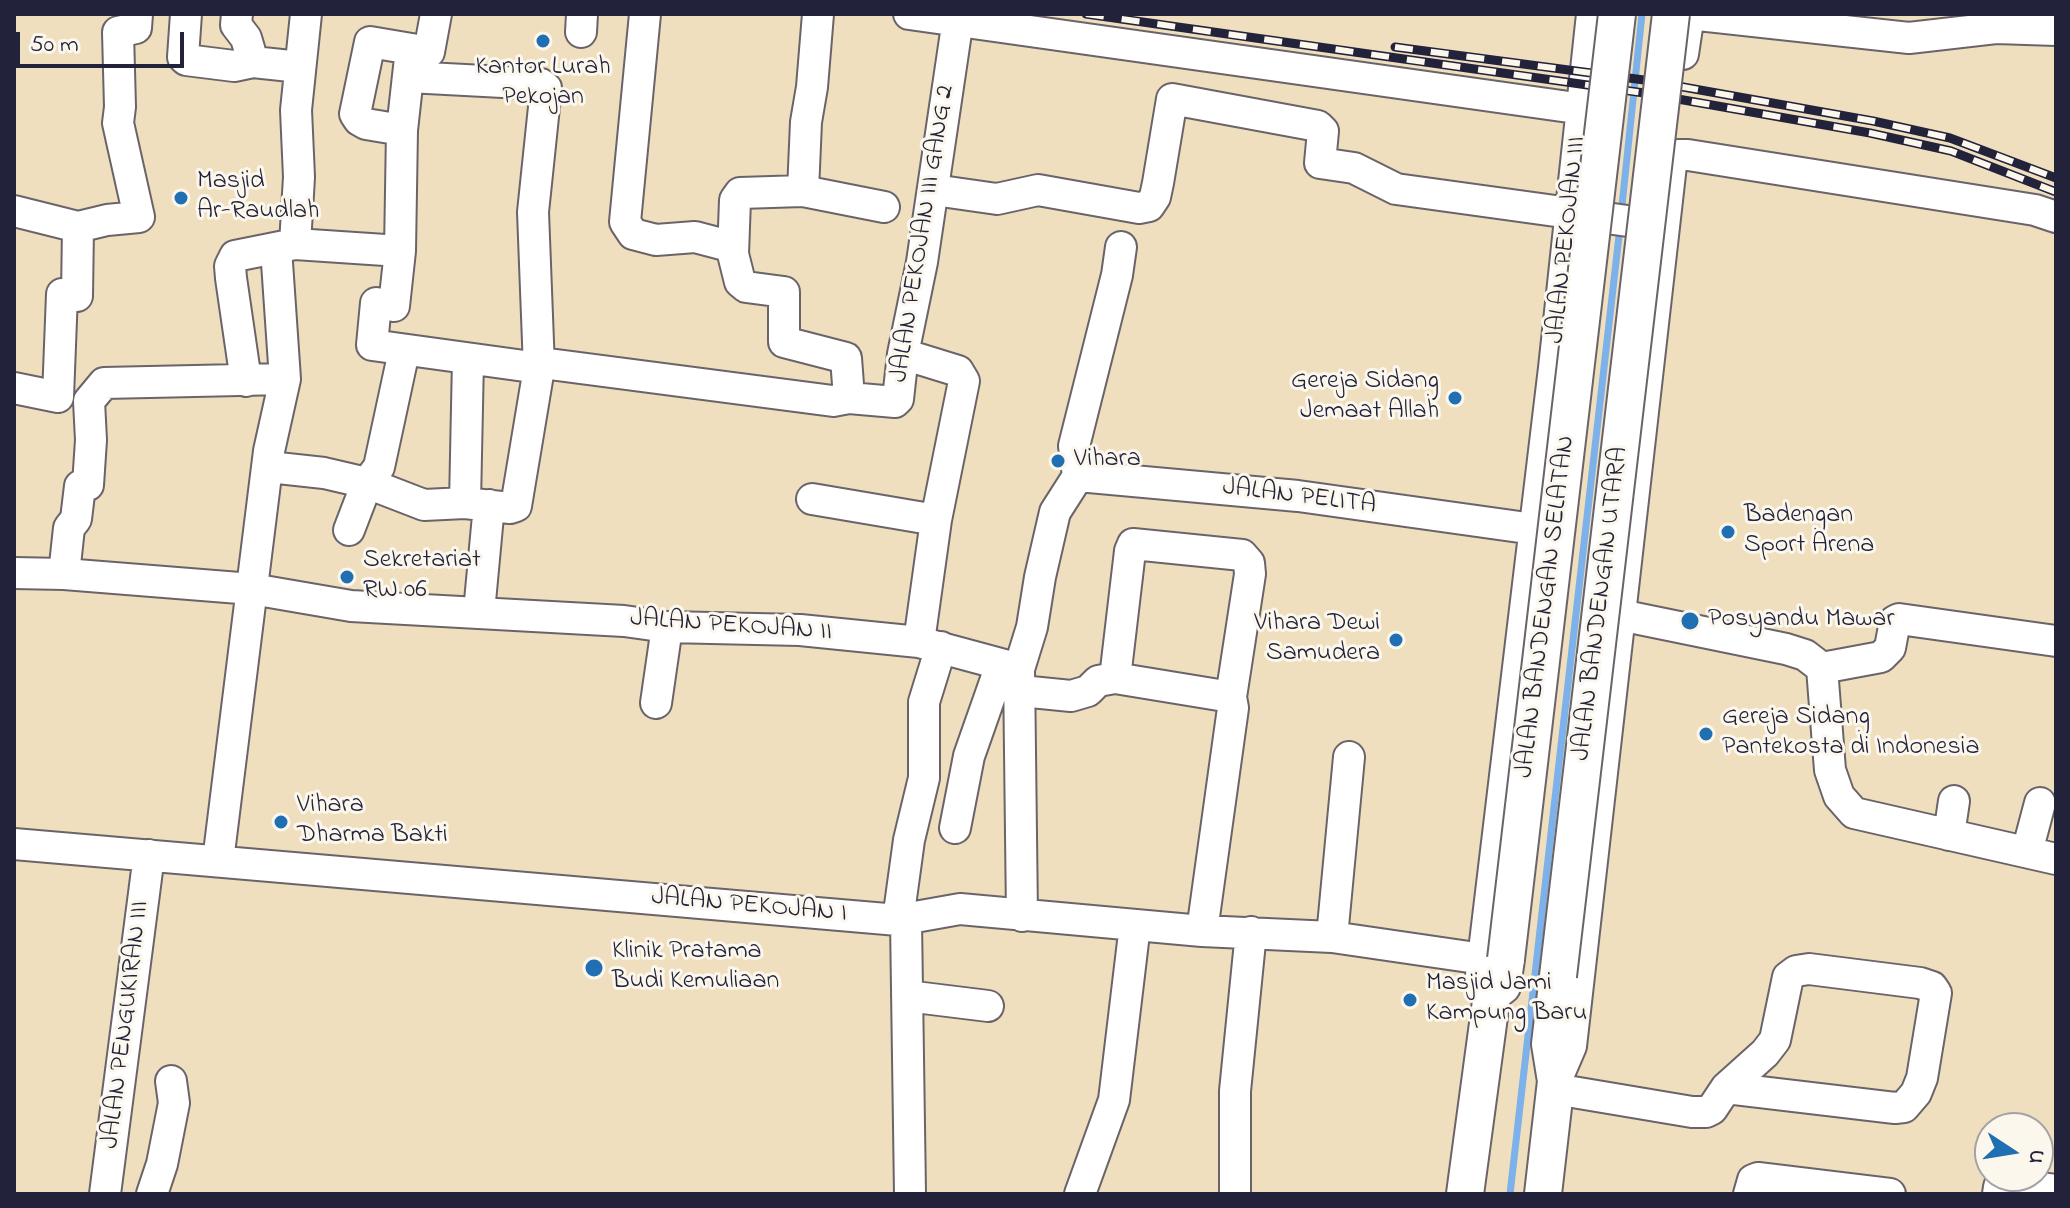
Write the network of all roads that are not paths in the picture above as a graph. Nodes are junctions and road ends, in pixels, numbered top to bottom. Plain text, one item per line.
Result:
1 (137, 14) edge
2 (186, 14) edge
3 (237, 14) edge
4 (306, 14) edge
5 (436, 14) edge
6 (645, 14) edge
7 (818, 14) edge
8 (909, 14) edge
9 (1592, 14) edge
10 (1617, 14) edge
11 (1671, 14) edge
12 (958, 19) junction
13 (2056, 30) edge
14 (416, 59) junction
15 (253, 62) junction
16 (300, 67) junction
17 (1681, 69) dead end
18 (1583, 109) junction
19 (402, 130) junction
20 (934, 190) junction
21 (803, 191) junction
22 (884, 207) dead end
23 (14, 211) edge
24 (1577, 215) junction
25 (2056, 217) edge
26 (1660, 226) junction
27 (78, 227) junction
28 (286, 246) junction
29 (733, 247) junction
30 (1121, 247) dead end
31 (400, 251) junction
32 (404, 351) junction
33 (903, 354) junction
34 (468, 359) junction
35 (539, 368) junction
36 (285, 379) junction
37 (246, 381) junction
38 (14, 388) edge
39 (58, 397) junction
40 (849, 398) junction
41 (89, 401) junction
42 (269, 467) junction
43 (1073, 482) junction
44 (367, 483) junction
45 (812, 499) dead end
46 (477, 504) junction
47 (936, 520) junction
48 (1534, 529) junction
49 (349, 530) dead end
50 (14, 573) edge
51 (64, 574) junction
52 (252, 589) junction
53 (479, 612) junction
54 (1620, 615) junction
55 (667, 627) junction
56 (2056, 641) edge
57 (930, 644) junction
58 (1822, 668) junction
59 (1014, 675) junction
60 (1115, 678) junction
61 (1231, 697) junction
62 (656, 703) dead end
63 (1349, 757) dead end
64 (1954, 801) dead end
65 (2040, 803) dead end
66 (955, 828) dead end
67 (1949, 835) junction
68 (14, 844) edge
69 (149, 855) junction
70 (2042, 856) edge
71 (218, 861) junction
72 (1022, 916) junction
73 (902, 920) junction
74 (1135, 925) junction
75 (1202, 931) junction
76 (1251, 932) junction
77 (1332, 937) junction
78 (1494, 959) junction
79 (907, 996) junction
80 (988, 1006) dead end
81 (171, 1081) dead end
82 (1556, 1085) junction
83 (1726, 1088) junction
84 (2056, 1190) edge
85 (105, 1194) edge
86 (152, 1194) edge
87 (910, 1194) edge
88 (1080, 1194) edge
89 (1235, 1194) edge
90 (1465, 1194) edge
91 (1543, 1194) edge
92 (1749, 1194) edge
93 (1890, 1194) edge
94 (1998, 1194) edge

1 - 27 street
2 - 15 street
3 - 15 street
4 - 16 street
5 - 14 street
6 - 29 street
7 - 21 street
8 - 12 street, JALAN PEKOJAN III
9 - 18 street
10 - 78 main road, JALAN BANDENGAN SELATAN, bridge
11 - 82 main road, JALAN BANDENGAN UTARA, bridge
12 - 18 street, JALAN PEKOJAN III
12 - 20 street, JALAN PEKOJAN III GANG 2
13 - 17 street
14 - 19 street
14 - 19 street
14 - 35 street
15 - 16 street
16 - 28 street
18 - 24 street, JALAN PEKOJAN III
19 - 31 street
20 - 24 street
20 - 33 street, JALAN PEKOJAN III GANG 2
21 - 22 street
21 - 29 street
23 - 27 street
24 - 26 street, bridge
24 - 48 street, JALAN PEKOJAN III
25 - 26 street
26 - 54 street
27 - 39 street
28 - 31 street
28 - 36 street
28 - 37 street
29 - 40 street
30 - 43 street
31 - 32 street
32 - 34 street
32 - 44 street
33 - 40 street, JALAN PEKOJAN III GANG 2
33 - 47 street
34 - 35 street
34 - 46 street
35 - 40 street
35 - 46 street
36 - 37 street
36 - 42 street
37 - 41 street
38 - 39 street
39 - 41 street
41 - 51 street
42 - 44 street
42 - 52 street
43 - 48 street, JALAN PELITA
43 - 59 street
44 - 46 street
44 - 49 street
45 - 47 street
46 - 53 street
47 - 57 street
48 - 78 street, JALAN PEKOJAN III
50 - 51 street, JALAN PEKOJAN II
51 - 52 street, JALAN PEKOJAN II
52 - 53 street, JALAN PEKOJAN II
52 - 71 street
53 - 55 street, JALAN PEKOJAN II
54 - 58 street
54 - 82 street
55 - 57 street, JALAN PEKOJAN II
55 - 62 street
56 - 58 street
57 - 59 street, JALAN PEKOJAN II
57 - 73 street
58 - 67 street
59 - 60 street, JALAN PEKOJAN II
59 - 66 street
59 - 72 street
60 - 61 street
60 - 61 street
61 - 75 street
63 - 77 street
64 - 67 street
65 - 70 street
67 - 70 street
68 - 69 street, JALAN PEKOJAN I
69 - 71 street, JALAN PEKOJAN I
69 - 85 street, JALAN PENGUKIRAN III
71 - 73 street, JALAN PEKOJAN I
72 - 73 street, JALAN PEKOJAN I
72 - 74 street, JALAN PEKOJAN I
73 - 79 street
74 - 75 street, JALAN PEKOJAN I
74 - 88 street
75 - 76 street, JALAN PEKOJAN I
76 - 77 street, JALAN PEKOJAN I
76 - 89 street
77 - 78 street, JALAN PEKOJAN I
78 - 90 main road, JALAN BANDENGAN SELATAN
79 - 80 street
79 - 87 street
81 - 86 street
82 - 83 street
82 - 91 main road, JALAN BANDENGAN UTARA
83 - 83 street
84 - 94 street
92 - 93 street

